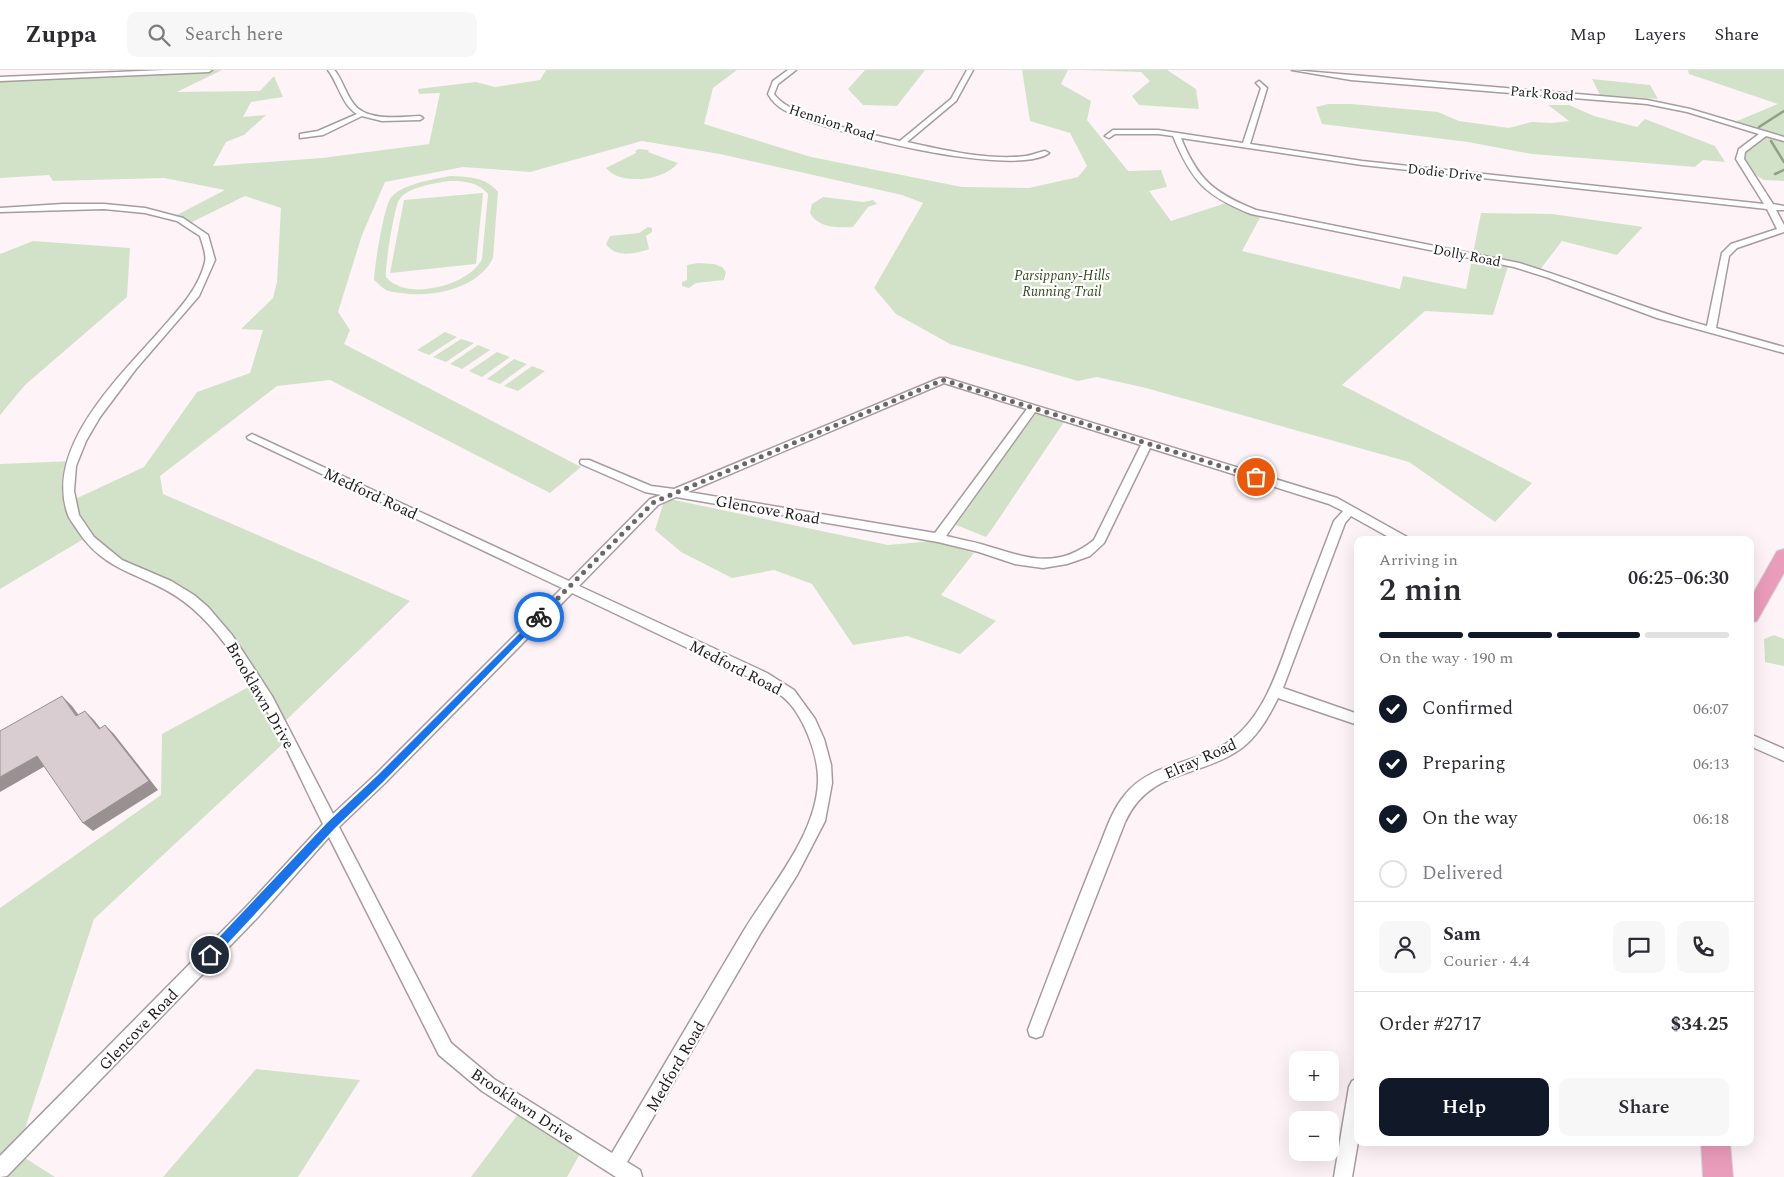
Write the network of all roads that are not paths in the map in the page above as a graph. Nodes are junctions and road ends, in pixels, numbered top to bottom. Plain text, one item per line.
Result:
1 (26, 70) edge
2 (209, 70) edge
3 (331, 70) edge
4 (793, 70) edge
5 (970, 70) edge
6 (1295, 70) edge
7 (184, 71) edge
8 (0, 79) edge
9 (15, 79) junction
10 (1258, 83) dead end
11 (362, 114) junction
12 (420, 118) dead end
13 (1765, 133) junction
14 (1176, 135) junction
15 (303, 136) dead end
16 (1109, 136) dead end
17 (1784, 139) edge
18 (902, 143) junction
19 (1246, 145) junction
20 (1045, 153) dead end
21 (1770, 206) junction
22 (1784, 208) edge
23 (0, 210) edge
24 (1711, 330) junction
25 (1784, 350) edge
26 (1033, 408) junction
27 (252, 437) dead end
28 (1147, 444) junction
29 (585, 462) dead end
30 (674, 493) junction
31 (1351, 510) junction
32 (1396, 536) edge
33 (938, 538) junction
34 (1784, 556) edge
35 (569, 586) junction
36 (1754, 609) edge
37 (1275, 691) junction
38 (1354, 719) edge
39 (1754, 742) edge
40 (1784, 755) edge
41 (331, 825) junction
42 (1036, 1030) dead end
43 (1354, 1111) edge
44 (1715, 1146) edge
45 (615, 1165) junction
46 (0, 1169) edge
47 (633, 1177) edge
48 (1343, 1177) edge
49 (1718, 1177) edge

1 - 9 street
2 - 7 street
3 - 11 street
4 - 18 street, Hennion Road
5 - 18 street
6 - 13 street, Park Road
7 - 9 street
8 - 9 street
10 - 19 street
11 - 12 street
11 - 15 street
13 - 17 street, Park Road
13 - 21 street
14 - 16 street, Dodie Drive
14 - 19 street, Dodie Drive
14 - 24 street, Dolly Road
18 - 20 street, Hennion Road
19 - 21 street, Dodie Drive
21 - 22 street, Dodie Drive
21 - 24 street
23 - 41 street, Brooklawn Drive
24 - 25 street, Dolly Road
26 - 28 street
26 - 30 street
26 - 33 street
27 - 35 street, Medford Road
28 - 31 street
28 - 33 street, Glencove Road
29 - 30 street
30 - 33 street, Glencove Road
30 - 35 street, Glencove Road
31 - 32 street
31 - 37 street, Elray Road
34 - 36 main road
35 - 41 street, Glencove Road
35 - 45 street, Medford Road
37 - 38 street
37 - 42 street, Elray Road
39 - 40 street
41 - 45 street, Brooklawn Drive
41 - 46 street, Glencove Road
43 - 48 street
44 - 49 main road
45 - 47 street, Brooklawn Drive

